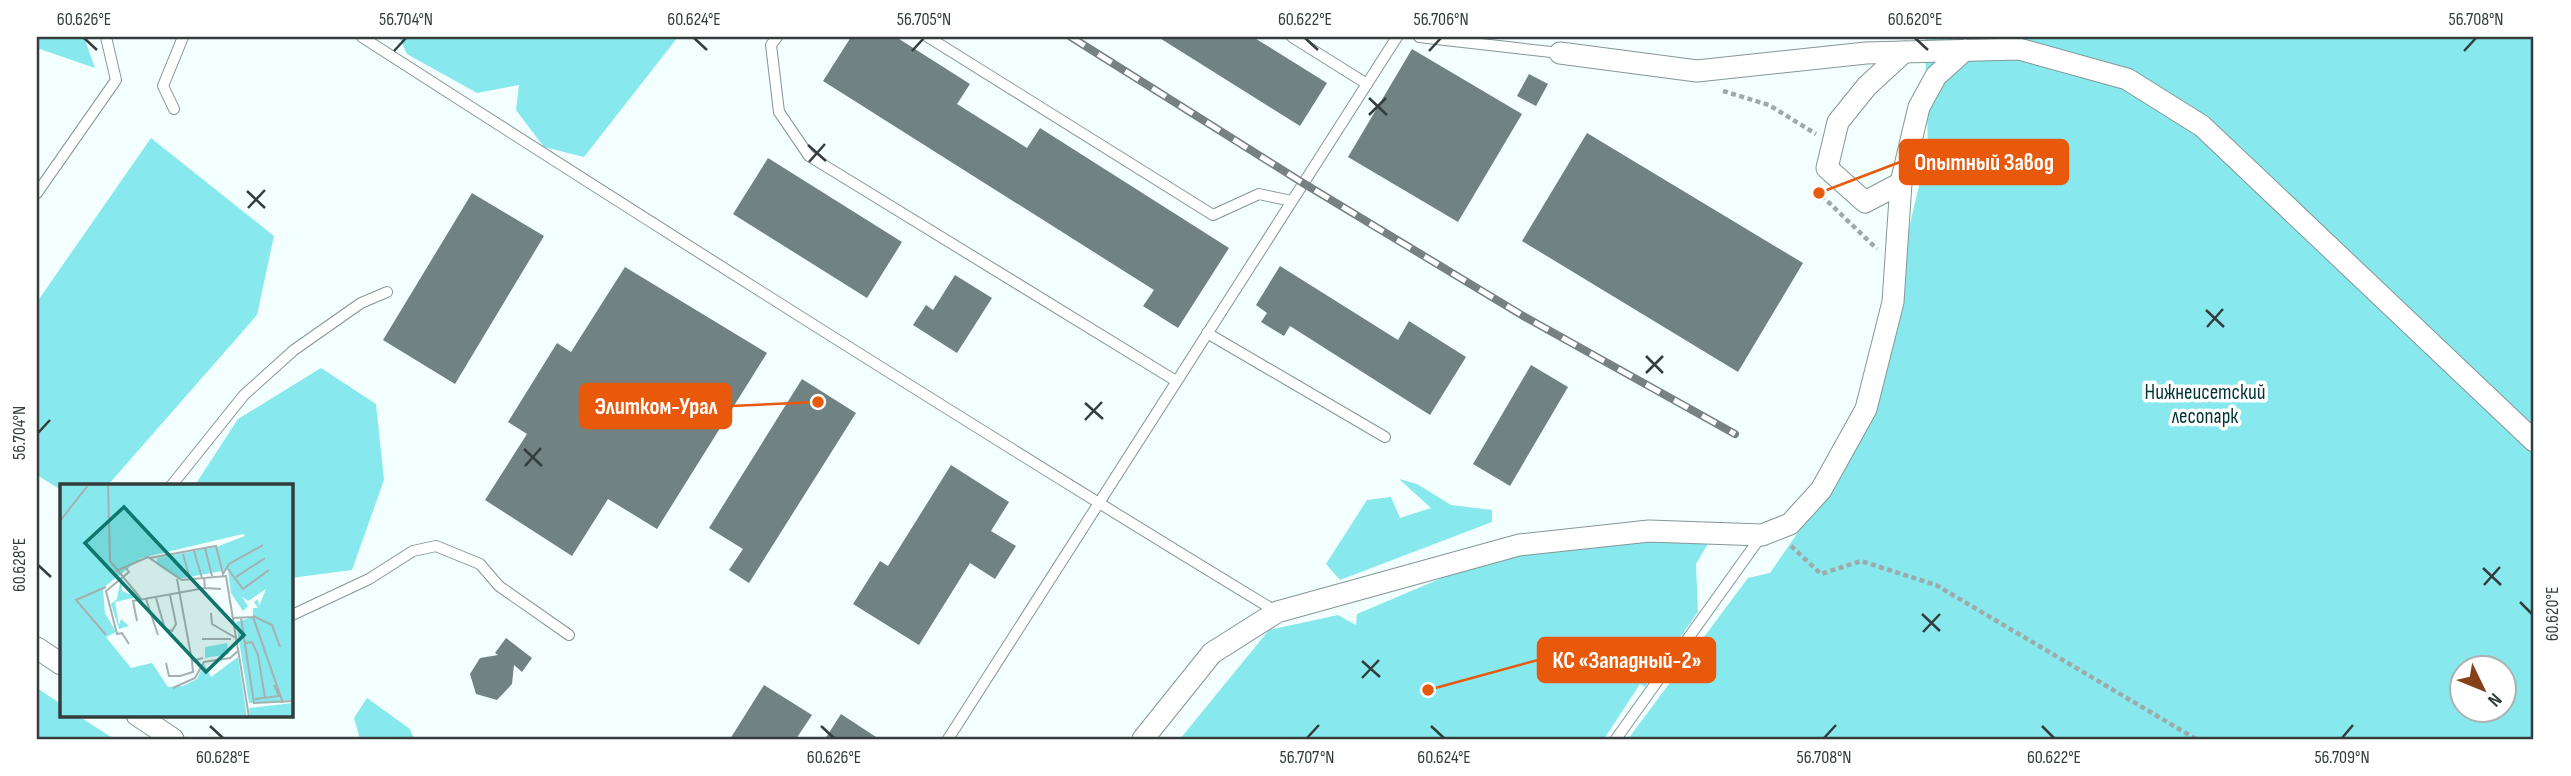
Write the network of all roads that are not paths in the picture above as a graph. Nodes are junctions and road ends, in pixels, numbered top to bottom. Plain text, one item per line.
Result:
1 (106, 37) edge
2 (183, 37) edge
3 (362, 37) edge
4 (777, 37) edge
5 (928, 37) edge
6 (1292, 37) edge
7 (1397, 37) edge
8 (1419, 37) edge
9 (1866, 45) edge
10 (1965, 50) junction
11 (1904, 52) junction
12 (1560, 53) joint
13 (1367, 85) junction
14 (1867, 86) junction
15 (174, 109) dead end
16 (1901, 183) junction
17 (37, 193) edge
18 (1291, 201) junction
19 (387, 292) dead end
20 (1206, 333) junction
21 (1176, 380) junction
22 (1385, 437) dead end
23 (2534, 441) edge
24 (172, 484) edge
25 (1098, 503) junction
26 (1768, 533) junction
27 (1277, 612) junction
28 (292, 615) edge
29 (569, 635) dead end
30 (37, 648) edge
31 (60, 661) edge
32 (138, 716) edge
33 (173, 739) edge
34 (948, 739) edge
35 (1143, 739) edge
36 (1616, 739) edge

1 - 17 lane
2 - 15 lane
3 - 25 lane
4 - 21 lane
5 - 18 lane
6 - 13 lane
7 - 13 lane
8 - 12 lane
9 - 11 street
9 - 12 street
9 - 14 street
10 - 11 street
10 - 16 street
10 - 23 street
11 - 14 street
13 - 18 lane
14 - 16 street
16 - 26 street
18 - 20 lane
19 - 24 lane
20 - 21 lane
20 - 22 lane
21 - 25 lane
25 - 27 lane
25 - 34 lane
26 - 27 street
26 - 36 lane
27 - 35 street
28 - 29 lane
30 - 31 street
32 - 33 street

